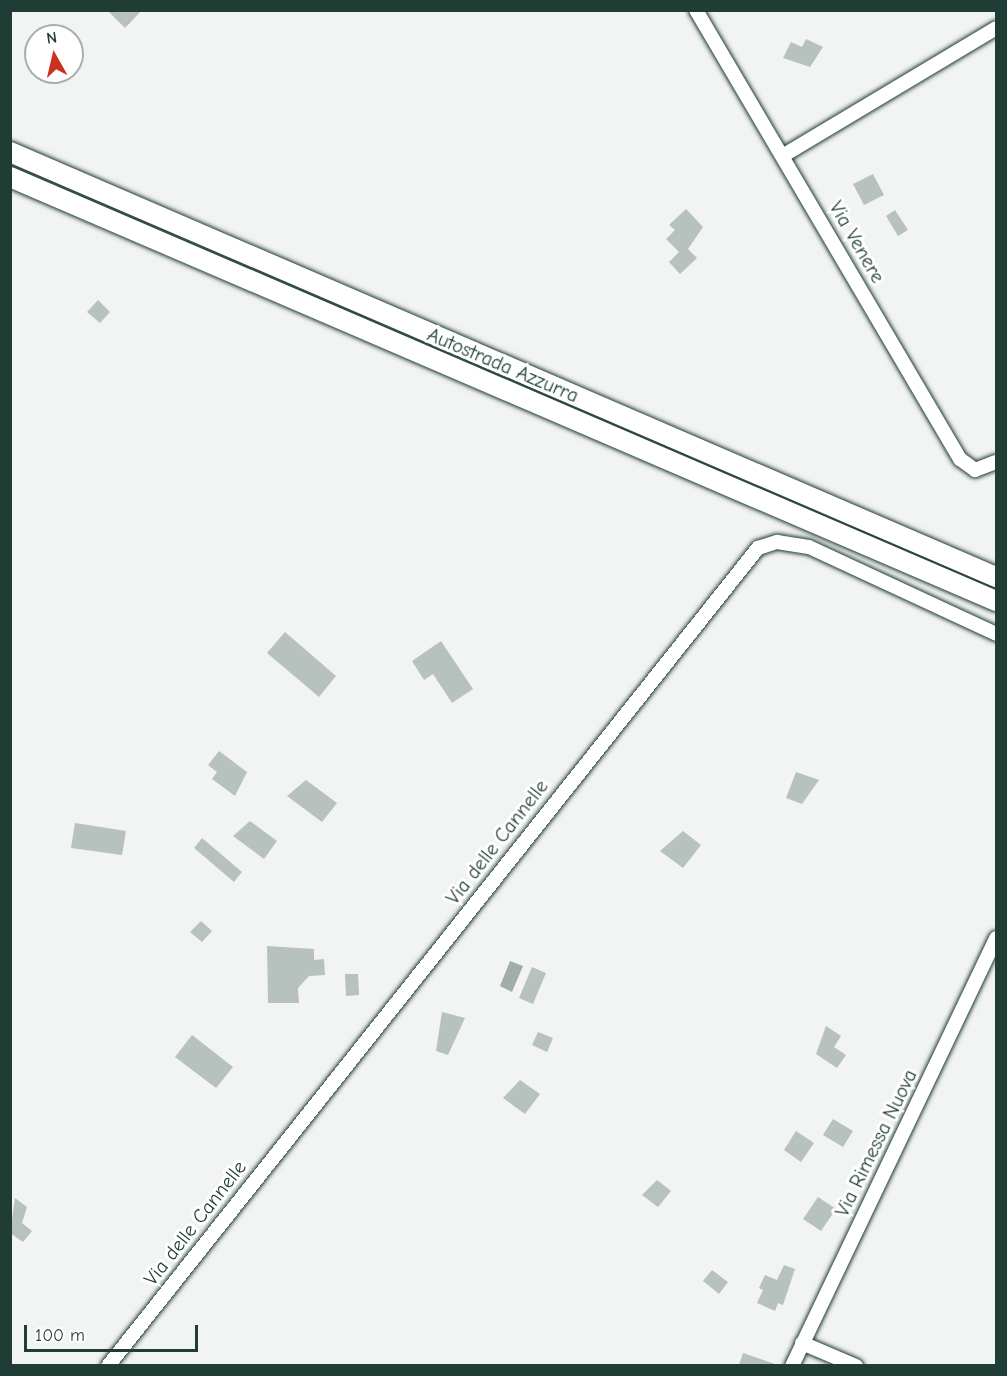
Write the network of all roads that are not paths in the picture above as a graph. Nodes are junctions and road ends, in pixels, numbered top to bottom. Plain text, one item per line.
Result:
1 (696, 10) edge
2 (996, 28) edge
3 (10, 152) edge
4 (784, 156) junction
5 (10, 177) edge
6 (996, 462) edge
7 (996, 577) edge
8 (996, 601) edge
9 (996, 634) edge
10 (996, 938) edge
11 (802, 1343) junction
12 (108, 1365) edge
13 (792, 1365) edge
14 (856, 1365) edge

1 - 4 street, Via Venere
2 - 4 street
3 - 7 highway, Autostrada Azzurra
4 - 6 street, Via Venere
5 - 8 highway, Autostrada Azzurra
9 - 12 street, Via delle Cannelle
10 - 11 street, Via Rimessa Nuova
11 - 13 street, Via Rimessa Nuova
11 - 14 street

